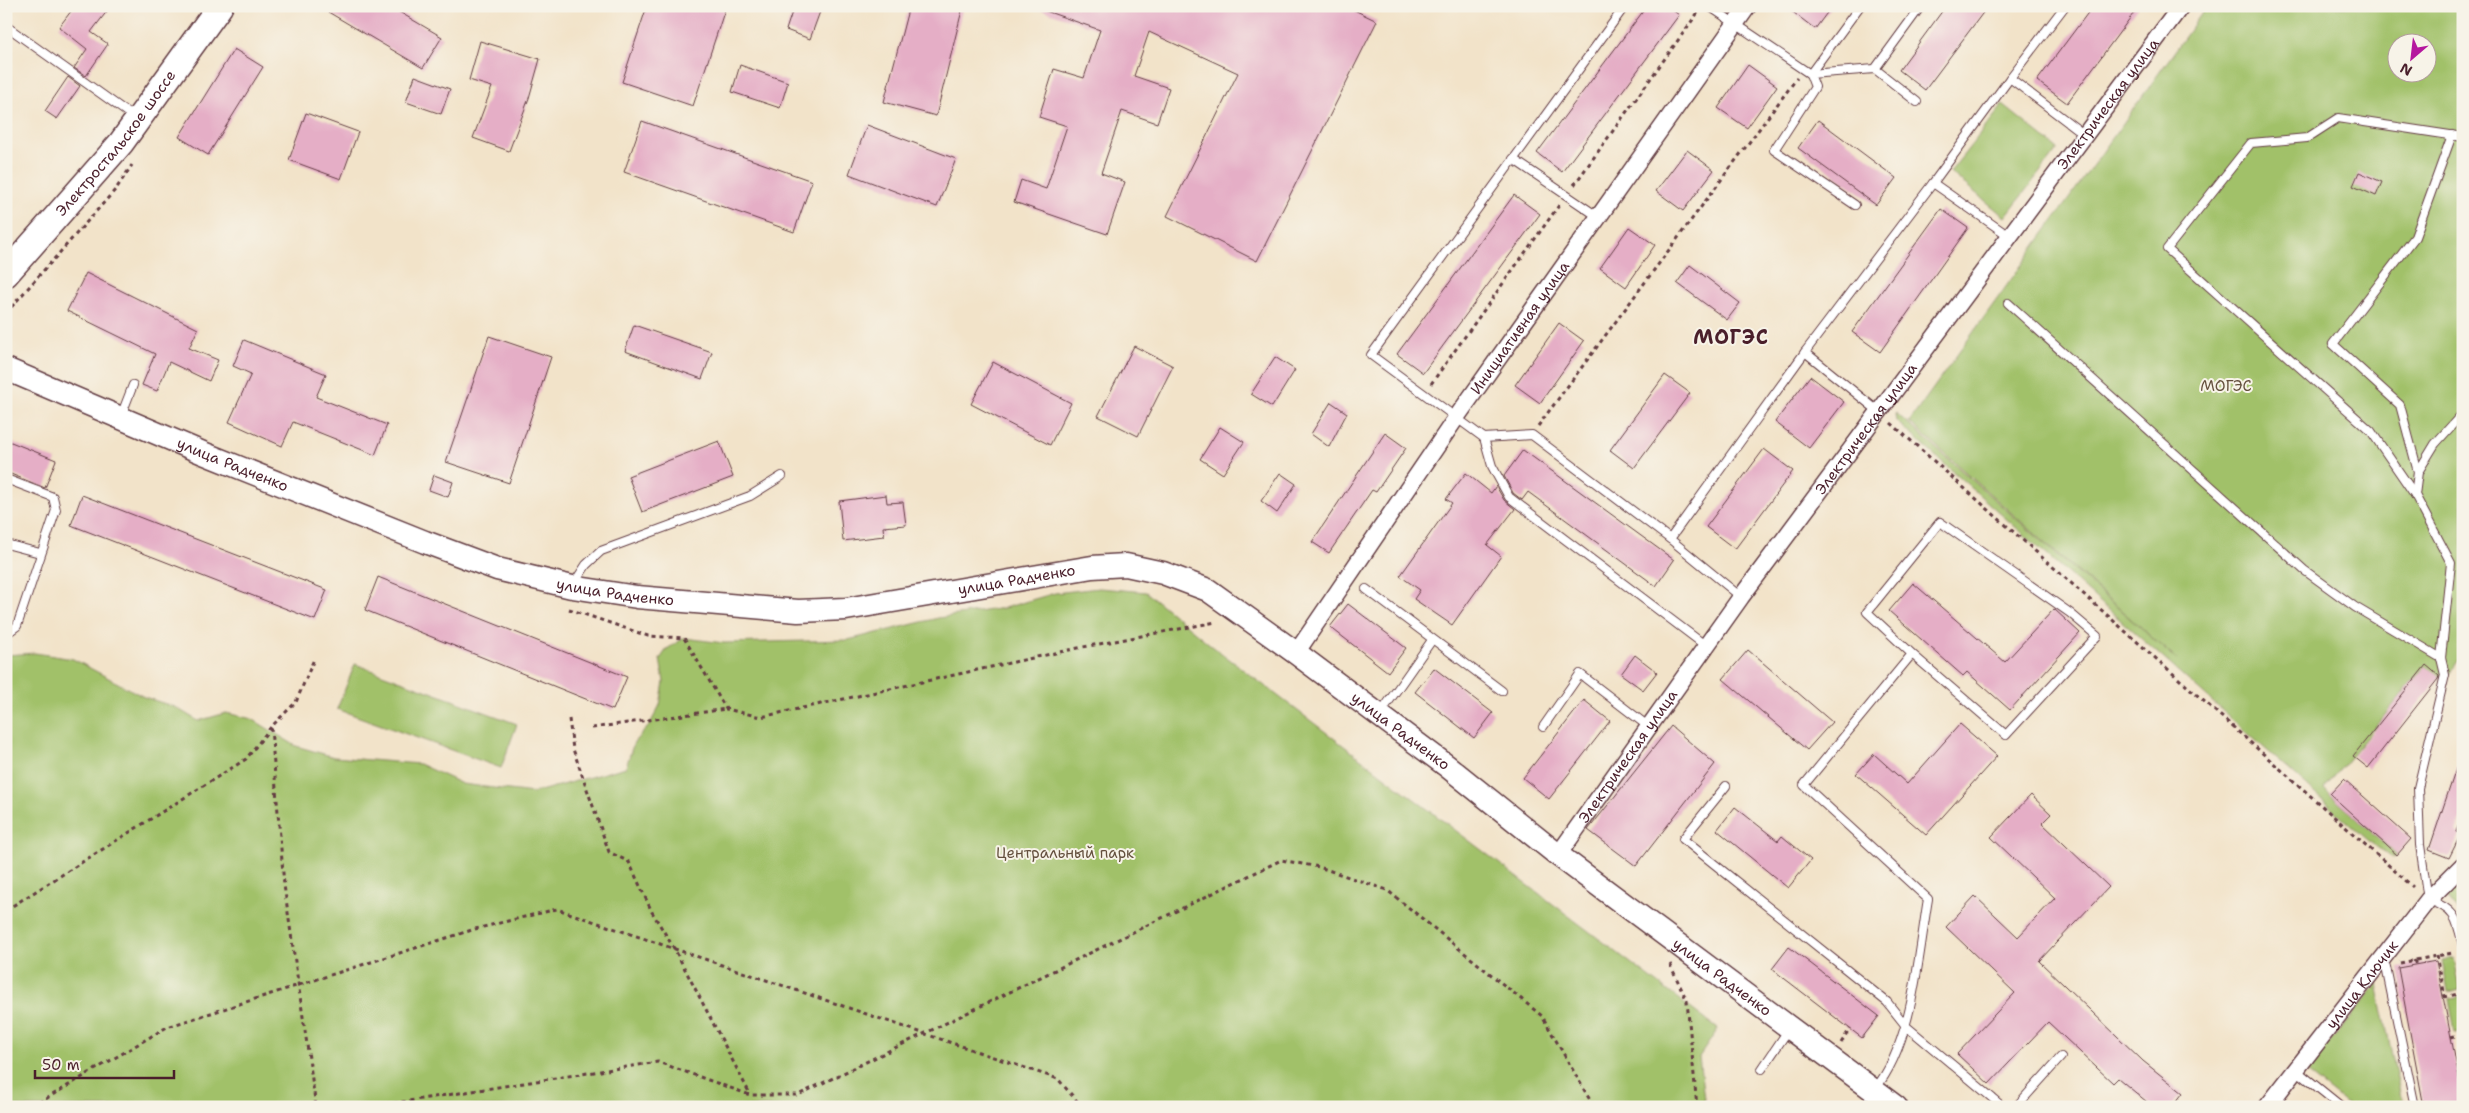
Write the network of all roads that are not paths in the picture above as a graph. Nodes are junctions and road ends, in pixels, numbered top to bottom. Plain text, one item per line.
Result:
1 (220, 6) edge
2 (1625, 6) edge
3 (1709, 6) edge
4 (1748, 6) edge
5 (1860, 6) edge
6 (1922, 6) edge
7 (2065, 6) edge
8 (2181, 6) edge
9 (1736, 24) junction
10 (6, 26) edge
11 (1875, 69) junction
12 (1807, 71) junction
13 (2010, 78) junction
14 (1917, 102) dead end
15 (138, 120) junction
16 (2452, 135) junction
17 (2086, 136) junction
18 (2463, 137) edge
19 (1513, 159) junction
20 (1933, 182) junction
21 (1855, 205) dead end
22 (1600, 218) junction
23 (2009, 236) junction
24 (6, 274) edge
25 (2008, 303) dead end
26 (1805, 352) junction
27 (6, 369) edge
28 (133, 385) dead end
29 (1878, 411) junction
30 (2463, 413) edge
31 (120, 418) junction
32 (1456, 418) junction
33 (1484, 438) junction
34 (2418, 472) junction
35 (782, 476) dead end
36 (6, 479) edge
37 (2416, 495) junction
38 (1670, 539) junction
39 (6, 544) edge
40 (40, 553) junction
41 (1366, 589) dead end
42 (567, 597) junction
43 (1741, 597) junction
44 (6, 634) edge
45 (1432, 640) junction
46 (1706, 646) junction
47 (1296, 653) junction
48 (1912, 654) junction
49 (2441, 658) junction
50 (1502, 691) dead end
51 (1379, 715) junction
52 (1543, 727) dead end
53 (1649, 727) junction
54 (1726, 786) dead end
55 (1558, 855) junction
56 (2462, 865) edge
57 (2428, 900) junction
58 (2463, 946) edge
59 (2386, 967) dead end
60 (1906, 1026) junction
61 (1790, 1027) junction
62 (2061, 1056) dead end
63 (1762, 1069) dead end
64 (2294, 1071) junction
65 (1874, 1090) junction
66 (1896, 1107) edge
67 (2003, 1107) edge
68 (2016, 1107) edge
69 (2267, 1107) edge
70 (2342, 1107) edge
71 (2415, 1107) edge

1 - 15 main road, Электростальское шоссе
2 - 19 lane
3 - 9 lane
4 - 9 street, Инициативная улица
5 - 12 lane
6 - 11 lane
7 - 13 lane
8 - 17 street, Электрическая улица
9 - 12 lane
9 - 22 street, Инициативная улица
10 - 15 lane
11 - 12 lane
11 - 14 lane
12 - 21 lane
13 - 17 lane
13 - 20 lane
15 - 24 main road, Электростальское шоссе
16 - 18 lane
16 - 34 lane
16 - 37 lane
17 - 23 street, Электрическая улица
19 - 22 lane
19 - 32 lane
20 - 23 lane
20 - 26 lane
22 - 32 street, Инициативная улица
23 - 29 street, Электрическая улица
25 - 49 lane
26 - 29 lane
26 - 38 lane
27 - 31 street, улица Радченко
28 - 31 lane
29 - 43 street, Электрическая улица
30 - 34 lane
31 - 42 street, улица Радченко
32 - 33 lane
32 - 47 street, Инициативная улица
33 - 38 lane
33 - 46 lane
34 - 37 lane
35 - 42 lane
36 - 40 lane
37 - 49 lane
38 - 43 lane
39 - 40 lane
40 - 44 lane
41 - 45 lane
42 - 47 street, улица Радченко
43 - 46 street, Электрическая улица
45 - 50 lane
45 - 51 lane
46 - 53 street, Электрическая улица
47 - 51 street, улица Радченко
48 - 48 lane
48 - 60 lane
49 - 57 lane
51 - 55 street, улица Радченко
52 - 53 lane
53 - 55 street, Электрическая улица
54 - 60 lane
55 - 61 street, улица Радченко
56 - 57 street, улица Ключик
57 - 58 lane
57 - 64 street, улица Ключик
59 - 71 lane
60 - 65 lane
60 - 67 lane
61 - 63 lane
61 - 65 street, улица Радченко
62 - 68 lane
64 - 69 street, улица Ключик
64 - 70 lane
65 - 66 street, улица Радченко

